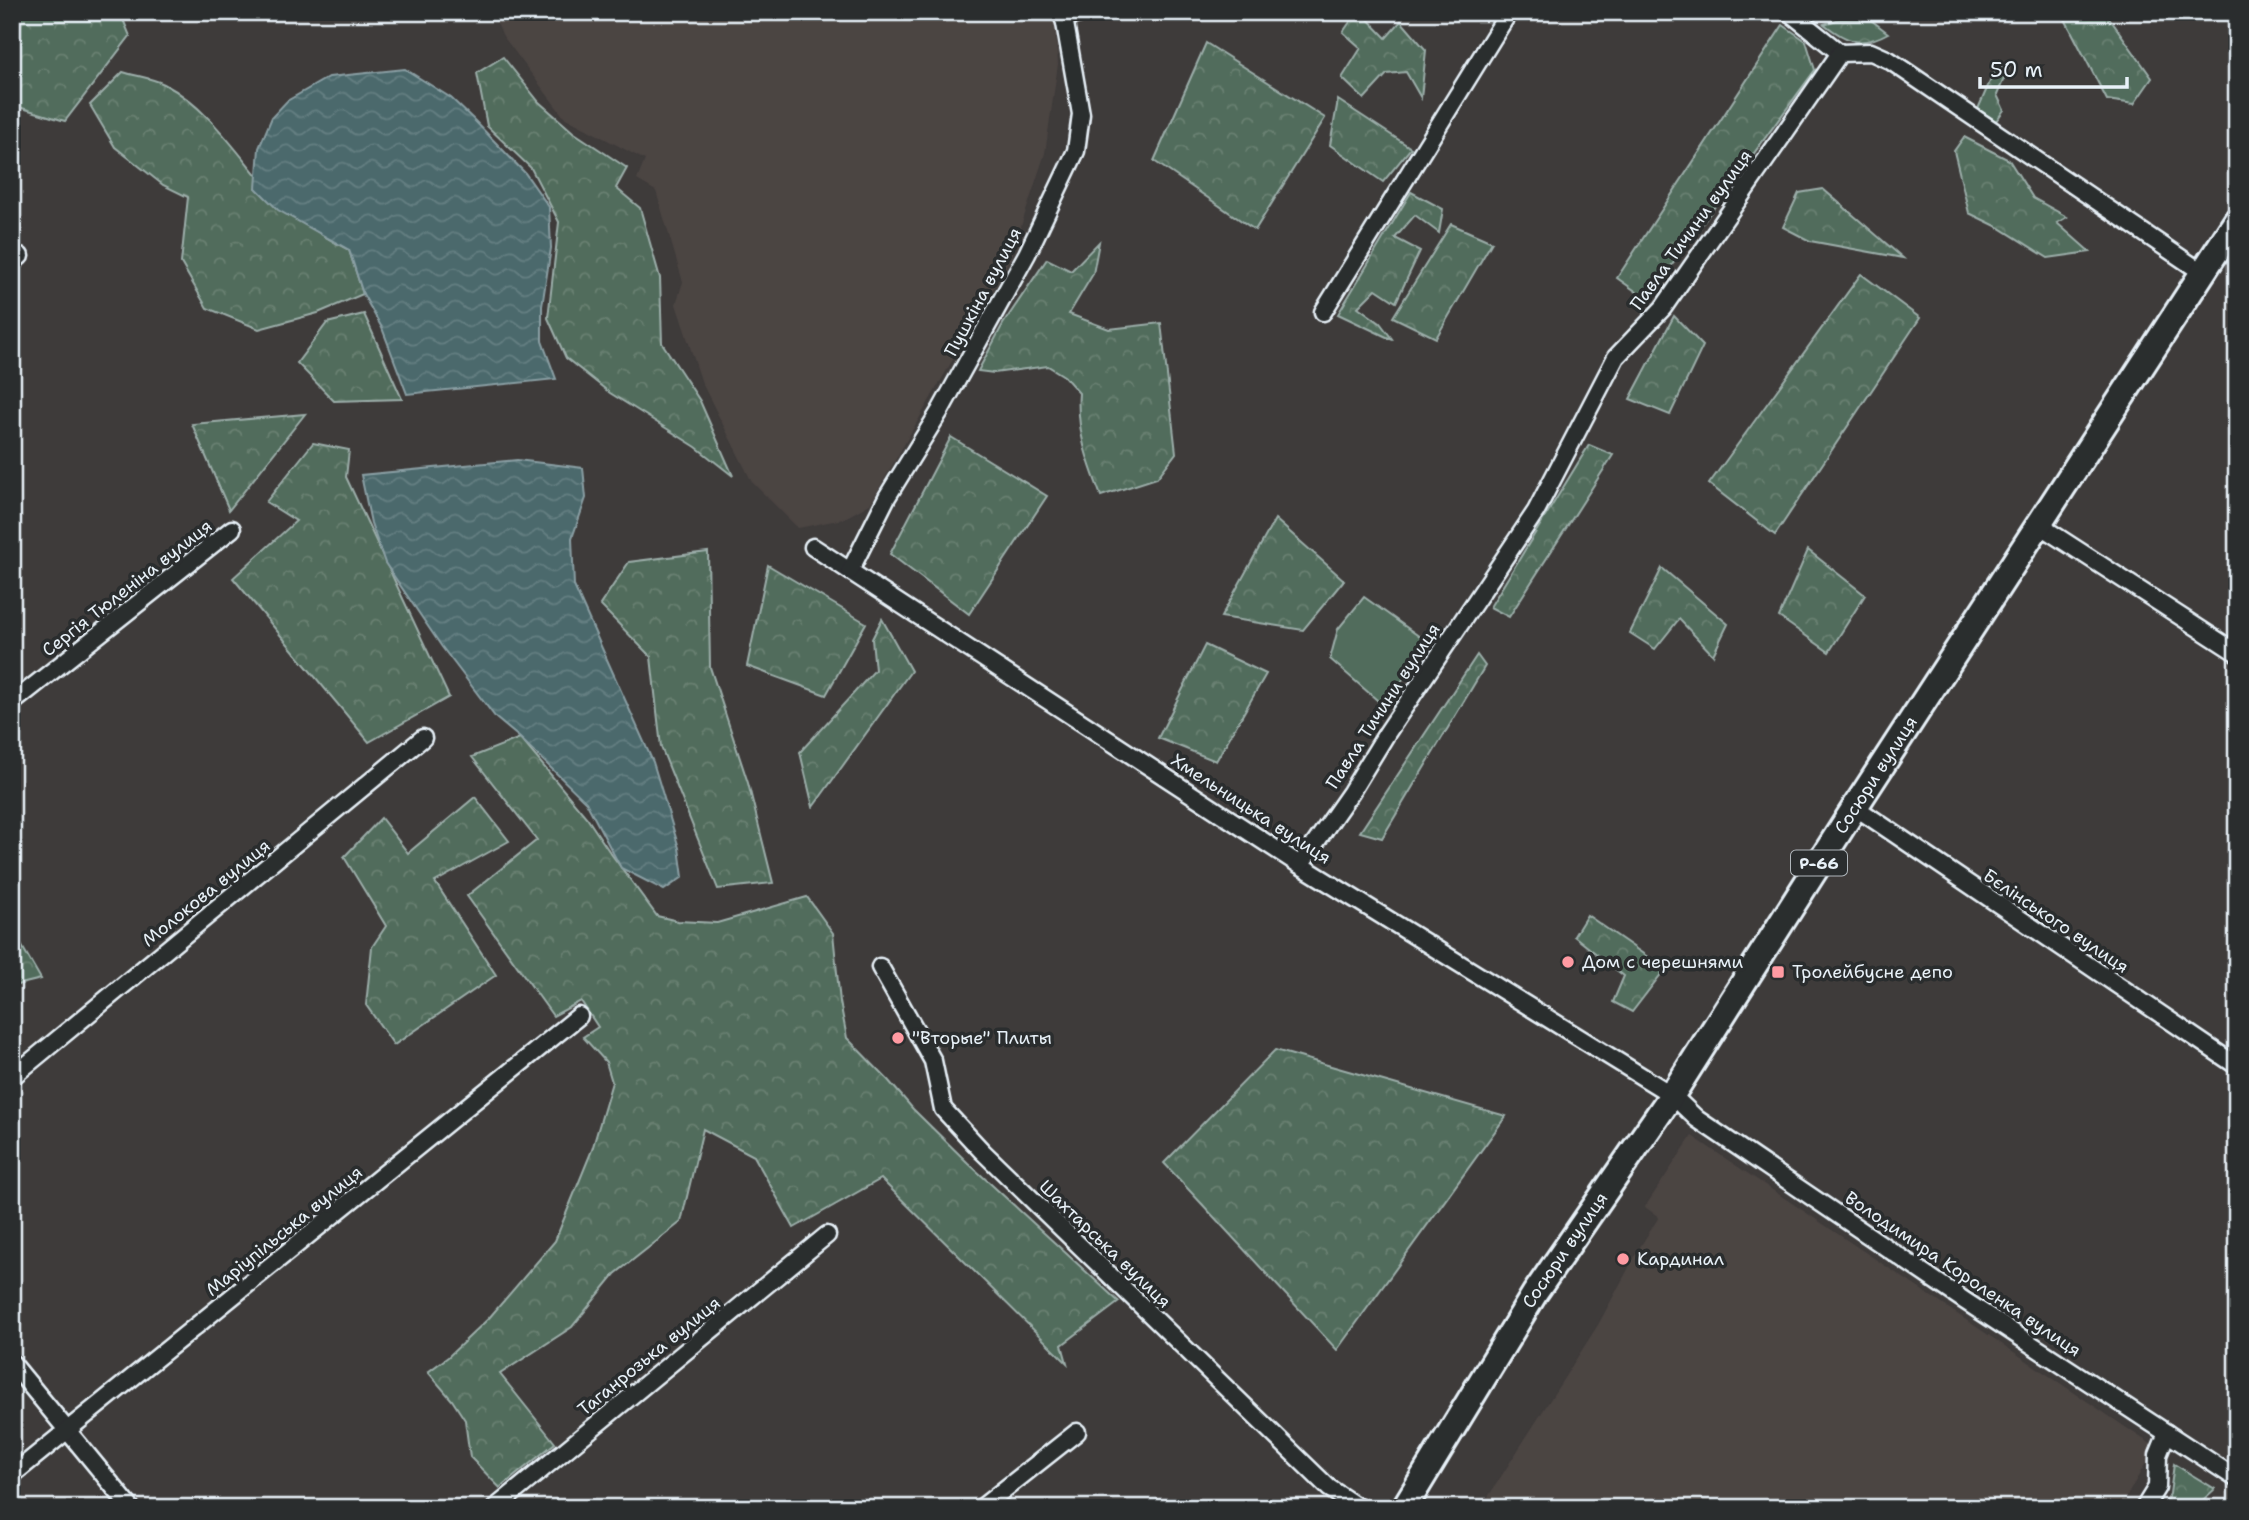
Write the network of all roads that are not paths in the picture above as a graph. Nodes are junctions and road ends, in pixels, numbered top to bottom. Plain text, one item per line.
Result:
1 (1087, 12) edge
2 (1509, 12) edge
3 (1789, 12) edge
4 (1063, 15) edge
5 (1840, 53) junction
6 (2233, 236) edge
7 (2203, 273) junction
8 (1322, 312) dead end
9 (2039, 525) junction
10 (232, 529) dead end
11 (813, 547) dead end
12 (850, 571) junction
13 (2237, 653) edge
14 (12, 703) edge
15 (423, 738) dead end
16 (1854, 807) junction
17 (1300, 864) junction
18 (880, 967) dead end
19 (579, 1016) dead end
20 (2237, 1066) edge
21 (12, 1077) edge
22 (1672, 1095) junction
23 (827, 1235) dead end
24 (12, 1363) edge
25 (68, 1430) junction
26 (1077, 1432) dead end
27 (2167, 1433) junction
28 (12, 1475) edge
29 (2237, 1479) edge
30 (131, 1508) edge
31 (495, 1508) edge
32 (982, 1508) edge
33 (1359, 1508) edge
34 (1404, 1508) edge
35 (2144, 1508) edge

1 - 4 street
2 - 8 street
3 - 5 street
4 - 12 street, Пушкіна вулиця
5 - 7 street
5 - 17 street, Павла Тичини вулиця
6 - 7 main road, Сосюри вулиця / Р-66
7 - 9 main road, Сосюри вулиця / Р-66
9 - 13 street
9 - 16 main road, Сосюри вулиця / Р-66
10 - 14 street, Сергія Тюленіна вулиця
11 - 12 street, Хмельницька вулиця
12 - 17 street, Хмельницька вулиця
15 - 21 street, Молокова вулиця
16 - 20 street, Бєлінського вулиця
16 - 22 main road, Сосюри вулиця / Р-66
17 - 22 street, Хмельницька вулиця
18 - 33 street, Шахтарська вулиця
19 - 25 street, Маріупільська вулиця
22 - 27 street, Володимира Короленка вулиця
22 - 34 main road, Сосюри вулиця / Р-66
23 - 31 street, Таганрозька вулиця
24 - 25 street
25 - 28 street, Маріупільська вулиця
25 - 30 street
26 - 32 street
27 - 29 street, Володимира Короленка вулиця
27 - 35 street

